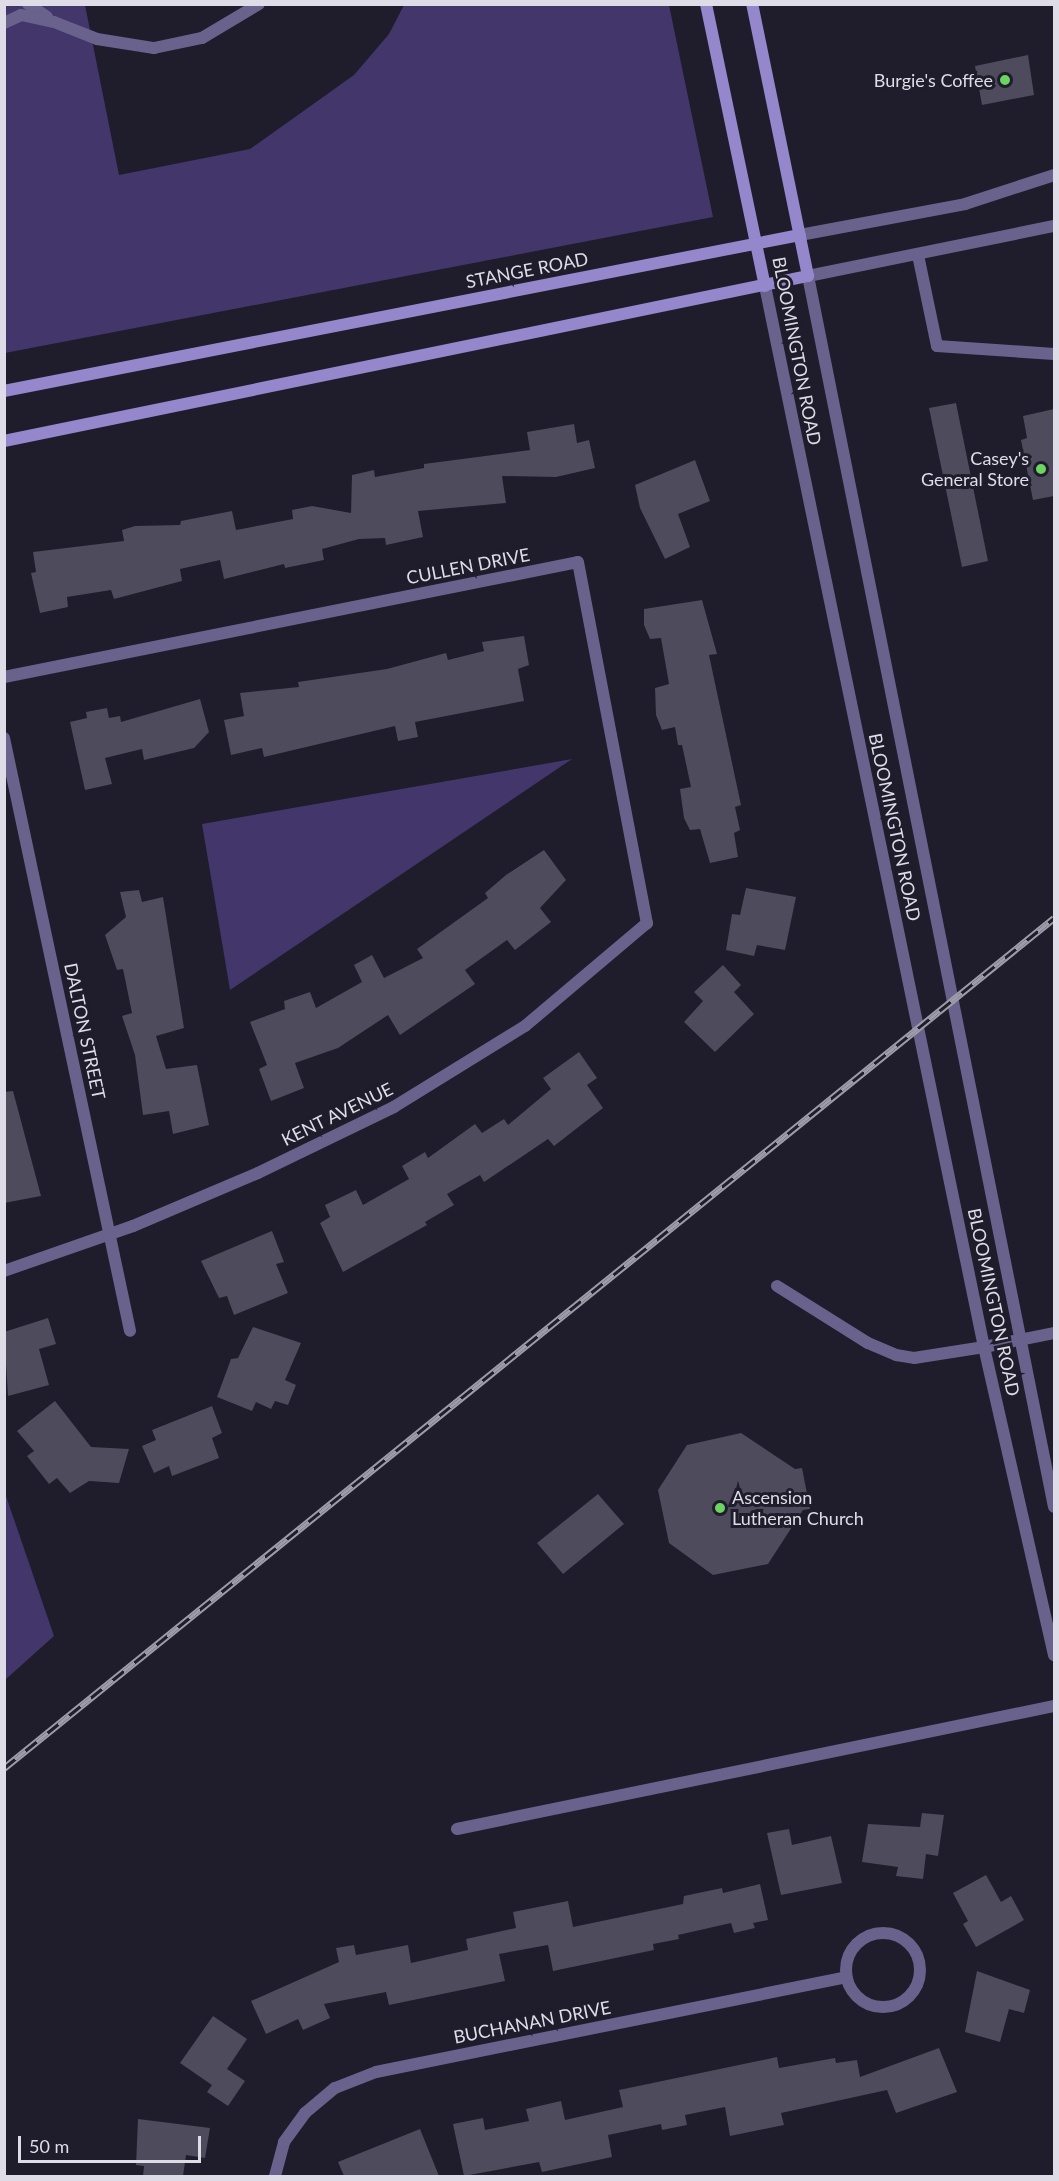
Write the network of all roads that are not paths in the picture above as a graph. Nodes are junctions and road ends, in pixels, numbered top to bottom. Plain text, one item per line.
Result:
1 (28, 4) edge
2 (259, 4) edge
3 (706, 4) edge
4 (752, 4) edge
5 (54, 22) junction
6 (4, 23) edge
7 (1054, 174) edge
8 (1054, 226) edge
9 (801, 235) junction
10 (757, 243) junction
11 (918, 255) junction
12 (808, 276) junction
13 (765, 286) junction
14 (1054, 354) edge
15 (4, 391) edge
16 (4, 441) edge
17 (4, 677) edge
18 (4, 738) edge
19 (648, 923) joint
20 (110, 1235) junction
21 (4, 1271) edge
22 (777, 1286) dead end
23 (130, 1331) dead end
24 (1054, 1333) edge
25 (1023, 1339) junction
26 (984, 1347) junction
27 (1054, 1507) edge
28 (1054, 1655) edge
29 (1054, 1706) edge
30 (458, 1828) dead end
31 (846, 1977) junction
32 (275, 2176) edge

1 - 5 street
2 - 5 street
3 - 10 main road, BLOOMINGTON ROAD
4 - 9 main road, BLOOMINGTON ROAD
5 - 6 street
7 - 9 street, STANGE ROAD
8 - 11 street
9 - 10 main road, STANGE ROAD
9 - 12 main road, BLOOMINGTON ROAD
10 - 13 main road, BLOOMINGTON ROAD
10 - 15 main road, STANGE ROAD
11 - 12 street
11 - 14 street
12 - 13 main road
12 - 25 street, BLOOMINGTON ROAD
13 - 16 main road
13 - 26 street, BLOOMINGTON ROAD
17 - 19 street, CULLEN DRIVE
18 - 20 street, DALTON STREET
19 - 20 street, KENT AVENUE
20 - 21 street, KENT AVENUE
20 - 23 street, DALTON STREET
22 - 26 street
24 - 25 street
25 - 26 street
25 - 27 street, BLOOMINGTON ROAD
26 - 28 street, BLOOMINGTON ROAD
29 - 30 street
31 - 31 street
31 - 32 street, BUCHANAN DRIVE

